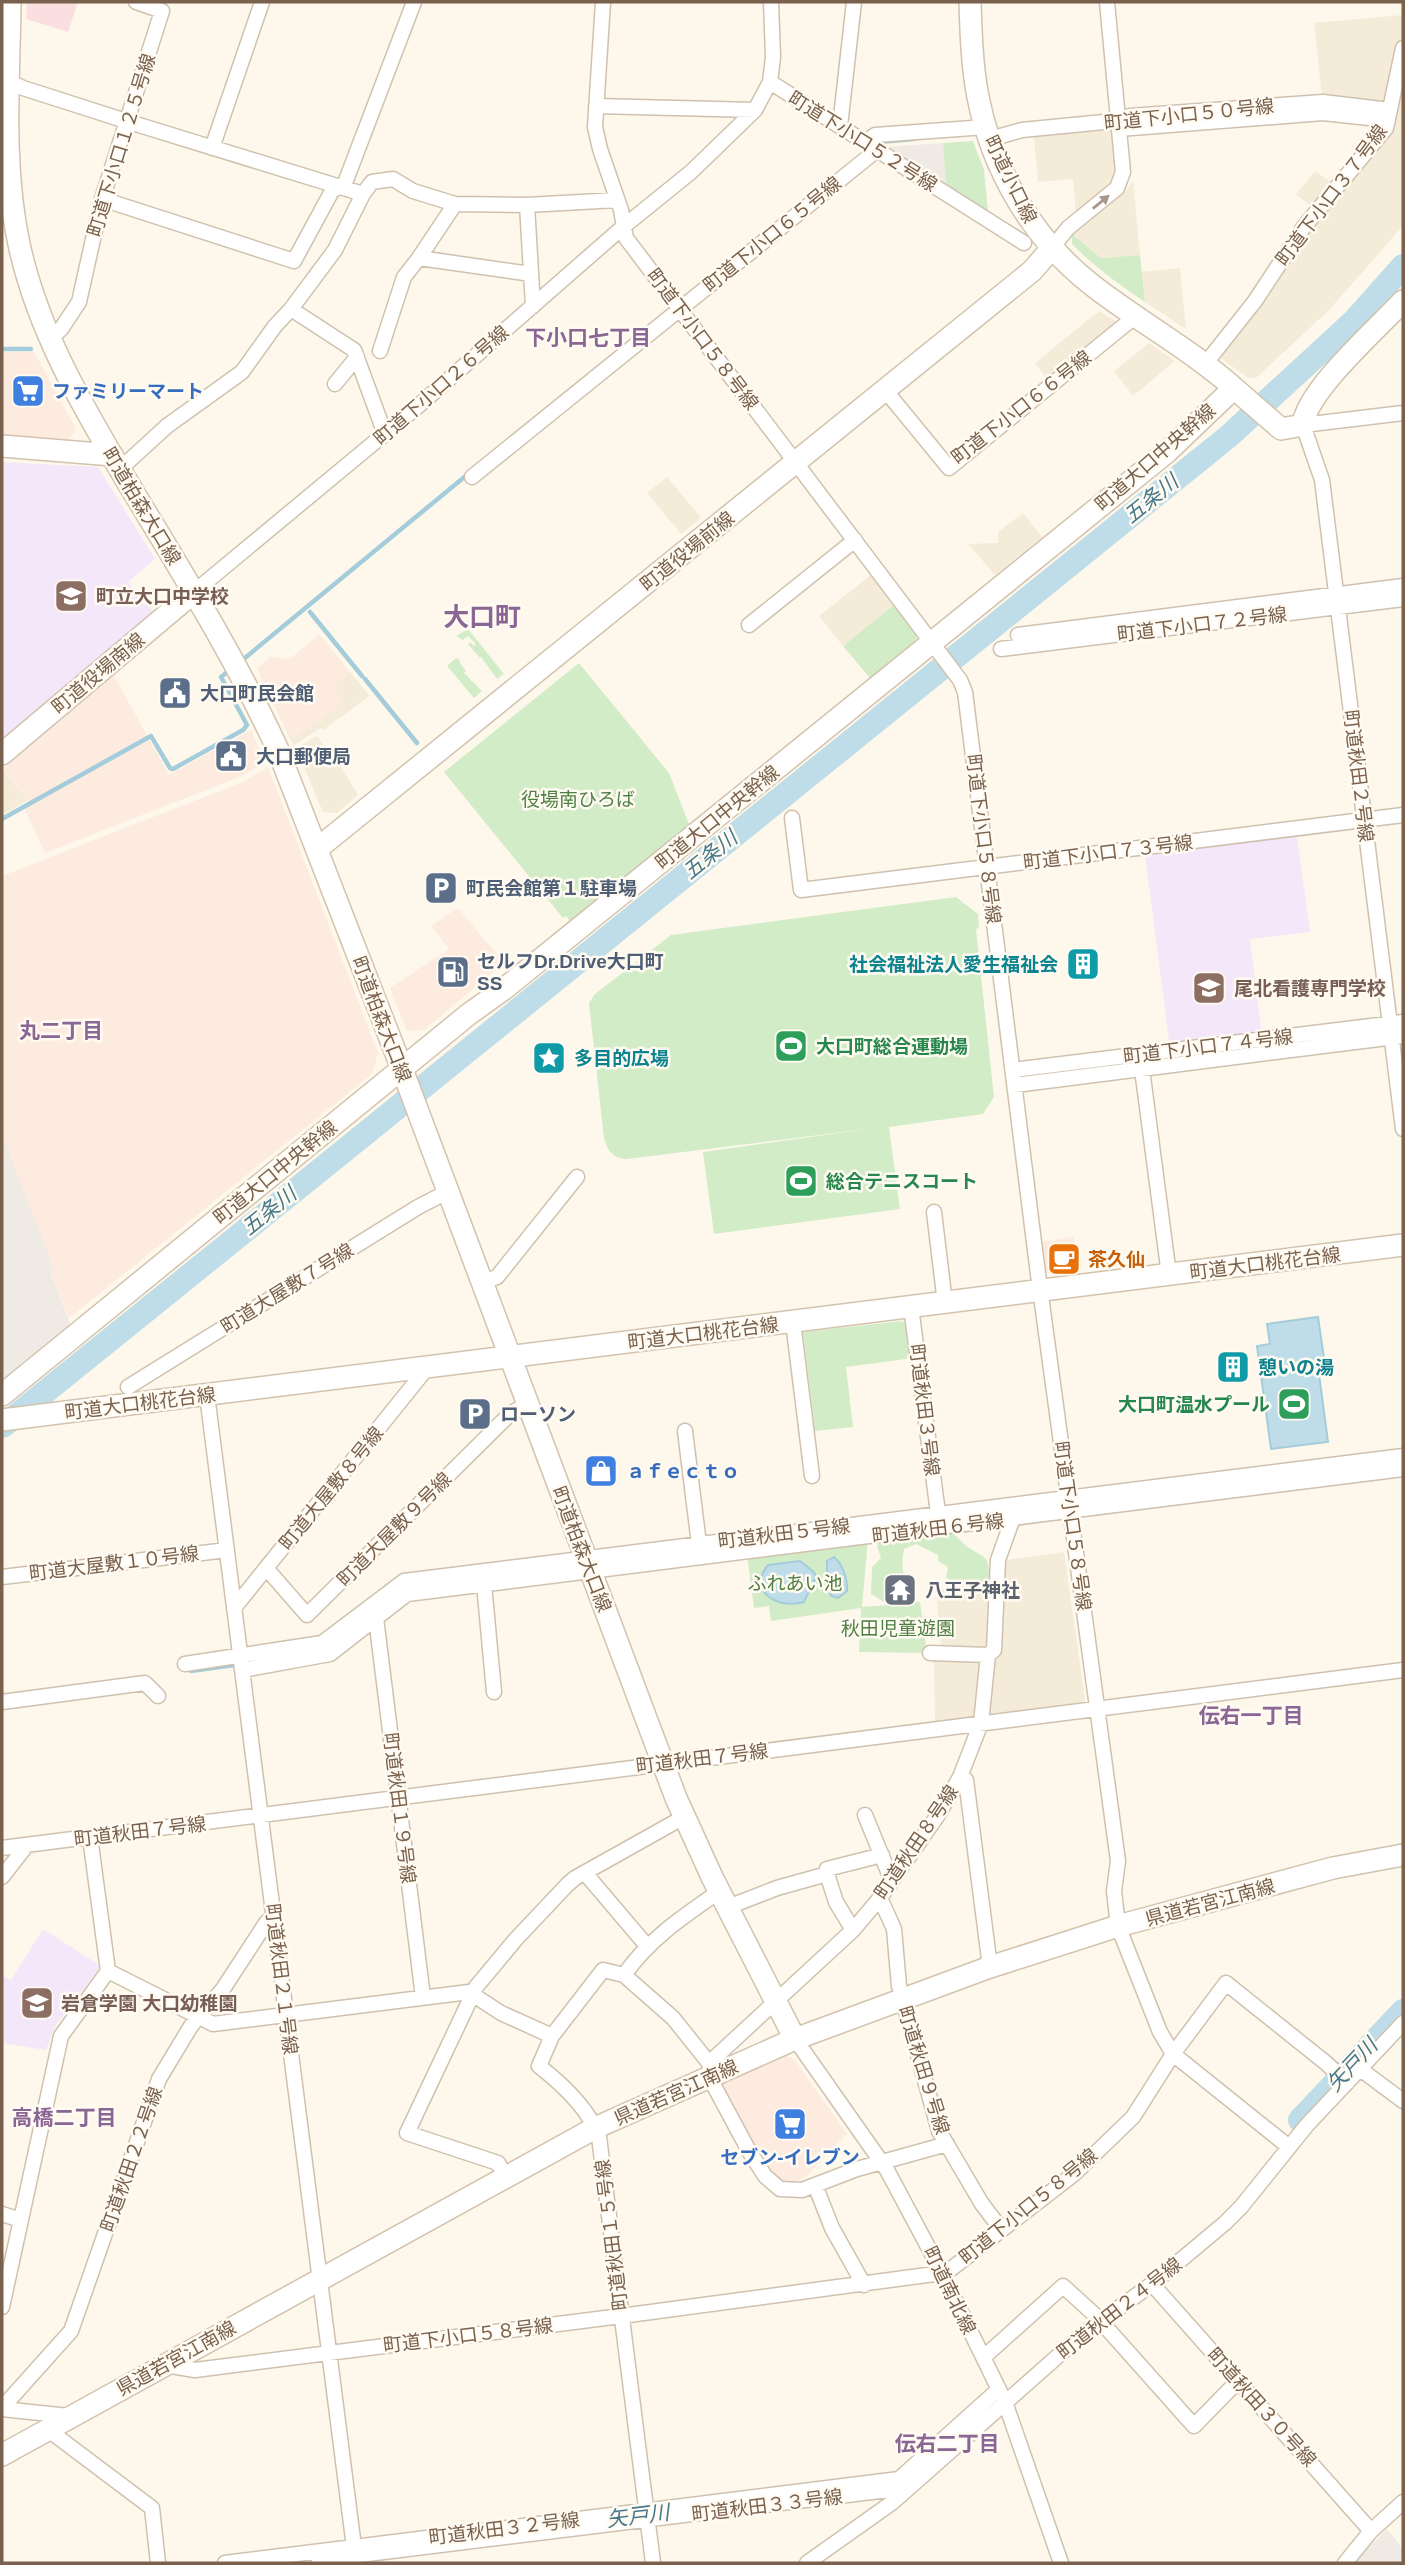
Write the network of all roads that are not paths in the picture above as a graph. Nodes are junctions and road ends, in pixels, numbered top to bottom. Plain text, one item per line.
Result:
1 (10, 2) edge
2 (136, 2) edge
3 (262, 2) edge
4 (414, 2) edge
5 (603, 2) edge
6 (771, 2) edge
7 (855, 2) edge
8 (970, 2) edge
9 (1107, 2) edge
10 (1403, 48) edge
11 (1401, 72) edge
12 (5, 79) edge
13 (770, 82) junction
14 (596, 106) junction
15 (755, 110) junction
16 (1389, 115) junction
17 (126, 121) junction
18 (1119, 124) junction
19 (840, 126) junction
20 (988, 133) junction
21 (871, 146) junction
22 (212, 148) junction
23 (337, 188) junction
24 (363, 194) junction
25 (102, 199) junction
26 (617, 200) junction
27 (456, 204) junction
28 (527, 205) junction
29 (623, 227) junction
30 (1024, 243) dead end
31 (1052, 248) junction
32 (419, 258) junction
33 (531, 274) junction
34 (1403, 300) edge
35 (533, 306) junction
36 (291, 309) junction
37 (680, 309) junction
38 (1137, 315) junction
39 (49, 340) junction
40 (380, 351) dead end
41 (357, 357) junction
42 (1206, 363) junction
43 (335, 384) dead end
44 (885, 390) junction
45 (1239, 391) junction
46 (1403, 413) edge
47 (1303, 425) junction
48 (385, 434) junction
49 (2, 446) edge
50 (116, 462) junction
51 (796, 462) junction
52 (472, 477) dead end
53 (855, 540) junction
54 (1403, 586) edge
55 (194, 592) junction
56 (1403, 599) edge
57 (1337, 601) junction
58 (749, 625) dead end
59 (1018, 635) dead end
60 (934, 646) junction
61 (1001, 649) dead end
62 (2, 754) edge
63 (1403, 816) edge
64 (792, 818) dead end
65 (1364, 820) junction
66 (317, 849) junction
67 (988, 867) junction
68 (1397, 1030) edge
69 (1142, 1069) junction
70 (405, 1078) junction
71 (1014, 1078) junction
72 (1403, 1129) edge
73 (578, 1177) dead end
74 (447, 1192) junction
75 (934, 1212) dead end
76 (1403, 1245) edge
77 (1169, 1275) junction
78 (482, 1282) junction
79 (1041, 1290) junction
80 (945, 1303) junction
81 (911, 1307) junction
82 (793, 1322) junction
83 (509, 1358) junction
84 (427, 1368) junction
85 (128, 1387) dead end
86 (2, 1395) edge
87 (207, 1395) junction
88 (527, 1404) junction
89 (2, 1420) edge
90 (685, 1431) dead end
91 (1403, 1456) edge
92 (1403, 1469) edge
93 (812, 1476) dead end
94 (1070, 1504) junction
95 (938, 1513) junction
96 (1013, 1518) junction
97 (699, 1544) junction
98 (227, 1550) junction
99 (588, 1565) junction
100 (267, 1568) junction
101 (2, 1577) edge
102 (484, 1584) junction
103 (234, 1608) junction
104 (376, 1618) junction
105 (930, 1653) dead end
106 (988, 1655) junction
107 (242, 1663) junction
108 (185, 1664) dead end
109 (1403, 1670) edge
110 (494, 1692) dead end
111 (158, 1696) dead end
112 (2, 1702) edge
113 (1098, 1709) junction
114 (981, 1723) junction
115 (662, 1763) junction
116 (960, 1777) junction
117 (394, 1798) junction
118 (865, 1815) dead end
119 (261, 1816) junction
120 (684, 1817) junction
121 (90, 1837) junction
122 (27, 1845) junction
123 (2, 1848) edge
124 (882, 1855) junction
125 (1403, 1855) edge
126 (585, 1873) junction
127 (827, 1874) junction
128 (2, 1877) edge
129 (892, 1881) junction
130 (880, 1898) junction
131 (724, 1899) junction
132 (274, 1915) junction
133 (1118, 1926) junction
134 (853, 1930) junction
135 (647, 1946) junction
136 (990, 1966) junction
137 (108, 1971) junction
138 (624, 1975) junction
139 (473, 1994) junction
140 (419, 1997) junction
141 (902, 1997) junction
142 (775, 2003) junction
143 (286, 2015) junction
144 (200, 2017) junction
145 (1403, 2023) edge
146 (552, 2036) junction
147 (795, 2039) junction
148 (1174, 2054) junction
149 (1360, 2069) junction
150 (710, 2070) junction
151 (1347, 2083) junction
152 (1403, 2101) edge
153 (596, 2128) junction
154 (947, 2144) junction
155 (1289, 2147) junction
156 (882, 2161) junction
157 (506, 2177) junction
158 (815, 2185) junction
159 (2, 2214) edge
160 (21, 2220) junction
161 (1001, 2229) junction
162 (942, 2273) junction
163 (321, 2279) junction
164 (1152, 2284) junction
165 (864, 2285) junction
166 (2, 2307) edge
167 (621, 2316) junction
168 (1100, 2322) junction
169 (331, 2351) junction
170 (984, 2357) junction
171 (165, 2365) junction
172 (1238, 2381) junction
173 (1002, 2396) junction
174 (2, 2409) edge
175 (69, 2416) junction
176 (47, 2429) junction
177 (2, 2455) edge
178 (901, 2495) junction
179 (1403, 2502) edge
180 (647, 2515) junction
181 (1371, 2531) junction
182 (355, 2555) edge
183 (159, 2563) edge
184 (225, 2563) edge
185 (297, 2563) edge
186 (653, 2563) edge
187 (807, 2563) edge
188 (1061, 2563) edge
189 (1345, 2563) edge

1 - 12 street, 町道柏森大口線
2 - 17 street, 町道下小口１２５号線
3 - 22 street
4 - 23 street
5 - 14 street, 町道下小口５８号線
6 - 13 street, 町道下小口５２号線
7 - 19 street
8 - 20 street, 町道小口線
9 - 18 street
10 - 11 street, 町道下小口３７号線
11 - 16 street, 町道下小口３７号線
12 - 17 street
12 - 39 street, 町道柏森大口線
13 - 15 street, 町道下小口２６号線
13 - 19 street, 町道下小口５２号線
14 - 15 street
14 - 26 street, 町道下小口５８号線
15 - 29 street, 町道下小口２６号線
16 - 18 street
16 - 18 street, 町道下小口５０号線
16 - 42 street, 町道下小口３７号線
17 - 22 street
17 - 25 street, 町道下小口１２５号線
18 - 20 street, 町道下小口５０号線
31 -> 18 street
19 - 21 street, 町道下小口５２号線
20 - 21 street, 町道下小口５０号線
20 - 31 street, 町道小口線
21 - 30 street, 町道下小口５２号線
21 - 37 street, 町道下小口６５号線
22 - 23 street
23 - 24 street
23 - 25 street
24 - 27 street
24 - 36 street
25 - 39 street, 町道下小口１２５号線
26 - 28 street
26 - 29 street, 町道下小口５８号線
27 - 28 street
27 - 32 street
28 - 33 street
29 - 35 street, 町道下小口２６号線
29 - 37 street, 町道下小口５８号線
31 - 38 street, 町道小口線
31 - 44 street, 町道役場前線
32 - 33 street
32 - 40 street
33 - 35 street
34 - 47 street
35 - 48 street, 町道下小口２６号線
36 - 41 street
36 - 50 street
37 - 51 street, 町道下小口５８号線
37 - 52 street, 町道下小口６５号線
38 - 42 street, 町道小口線
38 - 44 street, 町道下小口６６号線
39 - 50 street, 町道柏森大口線
41 - 43 street
41 - 48 street
42 - 45 street, 町道小口線
44 - 51 street, 町道役場前線
45 - 47 street
45 - 60 street, 町道大口中央幹線
46 - 47 street
47 - 57 street, 町道秋田２号線
48 - 55 street, 町道下小口２６号線
49 - 50 street
50 - 55 street, 町道柏森大口線
51 - 53 street, 町道下小口５８号線
51 - 66 street, 町道役場前線
53 - 58 street
53 - 60 street, 町道下小口５８号線
54 - 57 street
55 - 62 street, 町道役場南線
55 - 66 street, 町道柏森大口線
56 - 57 street, 町道下小口７２号線
57 - 59 street
57 - 61 street, 町道下小口７２号線
57 - 65 street, 町道秋田２号線
60 - 67 street, 町道下小口５８号線
60 - 70 street, 町道大口中央幹線
63 - 65 street, 町道下小口７３号線
64 - 67 street, 町道下小口７３号線
65 - 67 street, 町道下小口７３号線
65 - 68 street, 町道秋田２号線
66 - 70 street, 町道柏森大口線
67 - 71 street, 町道下小口５８号線
68 - 69 street
68 - 71 street, 町道下小口７４号線
68 - 72 street, 町道秋田２号線
69 - 71 street
69 - 77 street
70 - 74 street, 町道柏森大口線
70 - 86 street, 町道大口中央幹線
71 - 79 street, 町道下小口５８号線
73 - 78 street
74 - 78 street, 町道柏森大口線
74 - 85 street, 町道大屋敷７号線
75 - 80 street
76 - 77 street, 町道大口桃花台線
77 - 79 street, 町道大口桃花台線
78 - 83 street, 町道柏森大口線
79 - 80 street, 町道大口桃花台線
79 - 94 street, 町道下小口５８号線
80 - 81 street, 町道大口桃花台線
81 - 82 street, 町道大口桃花台線
81 - 95 street, 町道秋田３号線
82 - 83 street, 町道大口桃花台線
82 - 93 street
83 - 84 street, 町道大口桃花台線
83 - 88 street, 町道柏森大口線
84 - 87 street, 町道大口桃花台線
84 - 100 street, 町道大屋敷８号線
87 - 89 street, 町道大口桃花台線
87 - 98 street, 町道秋田２１号線
88 - 99 street, 町道柏森大口線
88 - 100 street, 町道大屋敷９号線
90 - 97 street
91 - 94 street, 町道秋田５号線
92 - 94 street, 町道秋田６号線
94 - 95 street, 町道秋田５号線
94 - 96 street, 町道秋田６号線
94 - 113 street, 町道下小口５８号線
95 - 97 street, 町道秋田５号線
96 - 99 street, 町道秋田６号線
96 - 106 street, 町道秋田８号線
97 - 99 street, 町道秋田５号線
98 - 101 street, 町道大屋敷１０号線
98 - 103 street, 町道秋田２１号線
99 - 102 street, 町道秋田６号線
99 - 107 street, 町道秋田５号線
99 - 115 street, 町道柏森大口線
100 - 103 street, 町道大屋敷８号線
102 - 104 street, 町道秋田６号線
102 - 110 street
103 - 107 street, 町道秋田２１号線
104 - 107 street, 町道秋田６号線
104 - 117 street, 町道秋田１９号線
105 - 106 street
106 - 114 street, 町道秋田８号線
107 - 108 street, 町道秋田５号線
107 - 119 street, 町道秋田２１号線
109 - 113 street, 町道秋田７号線
111 - 112 street
113 - 114 street, 町道秋田７号線
113 - 133 street, 町道下小口５８号線
114 - 115 street, 町道秋田７号線
114 - 116 street, 町道秋田８号線
115 - 117 street, 町道秋田７号線
115 - 120 street, 町道柏森大口線
116 - 129 street, 町道秋田８号線
116 - 136 street
117 - 119 street, 町道秋田７号線
117 - 140 street, 町道秋田１９号線
118 - 124 street
119 - 121 street, 町道秋田７号線
119 - 132 street, 町道秋田２１号線
120 - 126 street
120 - 131 street, 町道柏森大口線
121 - 122 street, 町道秋田７号線
121 - 137 street
122 - 123 street, 町道秋田７号線
122 - 128 street
124 - 127 street
124 - 129 street
125 - 133 street, 県道若宮江南線
126 - 135 street
126 - 139 street
127 - 131 street
127 - 134 street
129 - 130 street, 町道秋田８号線
130 - 134 street, 町道秋田８号線
130 - 141 street, 町道秋田９号線
131 - 135 street
131 - 142 street, 町道柏森大口線
132 - 143 street, 町道秋田２１号線
132 - 144 street, 町道秋田２２号線
133 - 136 street, 県道若宮江南線
133 - 148 street, 町道下小口５８号線
134 - 142 street, 町道秋田８号線
135 - 138 street
136 - 141 street, 県道若宮江南線
137 - 144 street
137 - 160 street
138 - 146 street, 町道秋田１５号線
138 - 150 street
139 - 140 street
139 - 146 street
139 - 157 street
140 - 143 street
141 - 147 street, 県道若宮江南線
141 - 154 street, 町道秋田９号線
142 - 147 street, 町道柏森大口線
142 - 150 street, 町道秋田８号線
143 - 144 street
143 - 163 street, 町道秋田２１号線
144 - 174 street, 町道秋田２２号線
145 - 149 street, 町道秋田２４号線
146 - 153 street, 町道秋田１５号線
147 - 150 street, 県道若宮江南線
147 - 156 street, 町道南北線
148 - 151 street
148 - 155 street
148 - 161 street, 町道下小口５８号線
149 - 151 street, 町道秋田２４号線
149 - 152 street
150 - 153 street, 県道若宮江南線
150 - 158 street
151 - 155 street, 町道秋田２４号線
153 - 157 street, 県道若宮江南線
153 - 167 street, 町道秋田１５号線
154 - 156 street
154 - 161 street, 町道秋田９号線
155 - 164 street, 町道秋田２４号線
156 - 158 street
156 - 162 street, 町道南北線
157 - 163 street, 県道若宮江南線
158 - 165 street
159 - 160 street
160 - 166 street
161 - 162 street, 町道下小口５８号線
162 - 165 street, 町道下小口５８号線
162 - 170 street, 町道南北線
163 - 169 street, 町道秋田２１号線
163 - 171 street, 県道若宮江南線
164 - 168 street, 町道秋田２４号線
164 - 172 street, 町道秋田３０号線
165 - 167 street, 町道下小口５８号線
167 - 169 street, 町道下小口５８号線
167 - 180 street, 町道秋田１５号線
168 - 170 street
168 - 172 street
168 - 173 street, 町道秋田２４号線
169 - 171 street, 町道下小口５８号線
169 - 182 street, 町道秋田２１号線
170 - 173 street, 町道南北線
171 - 175 street, 県道若宮江南線
172 - 181 street, 町道秋田３０号線
173 - 178 street, 町道秋田２４号線
173 - 180 street, 町道秋田３２号線
173 - 188 street, 町道南北線
174 - 175 street
175 - 176 street, 県道若宮江南線
176 - 177 street, 県道若宮江南線
176 - 183 street
178 - 180 street, 町道秋田３３号線
178 - 187 street, 町道秋田２４号線
179 - 181 street
180 - 182 street, 町道秋田３２号線
180 - 186 street, 町道秋田１５号線
181 - 189 street
182 - 184 street, 町道秋田３２号線
182 - 185 street

